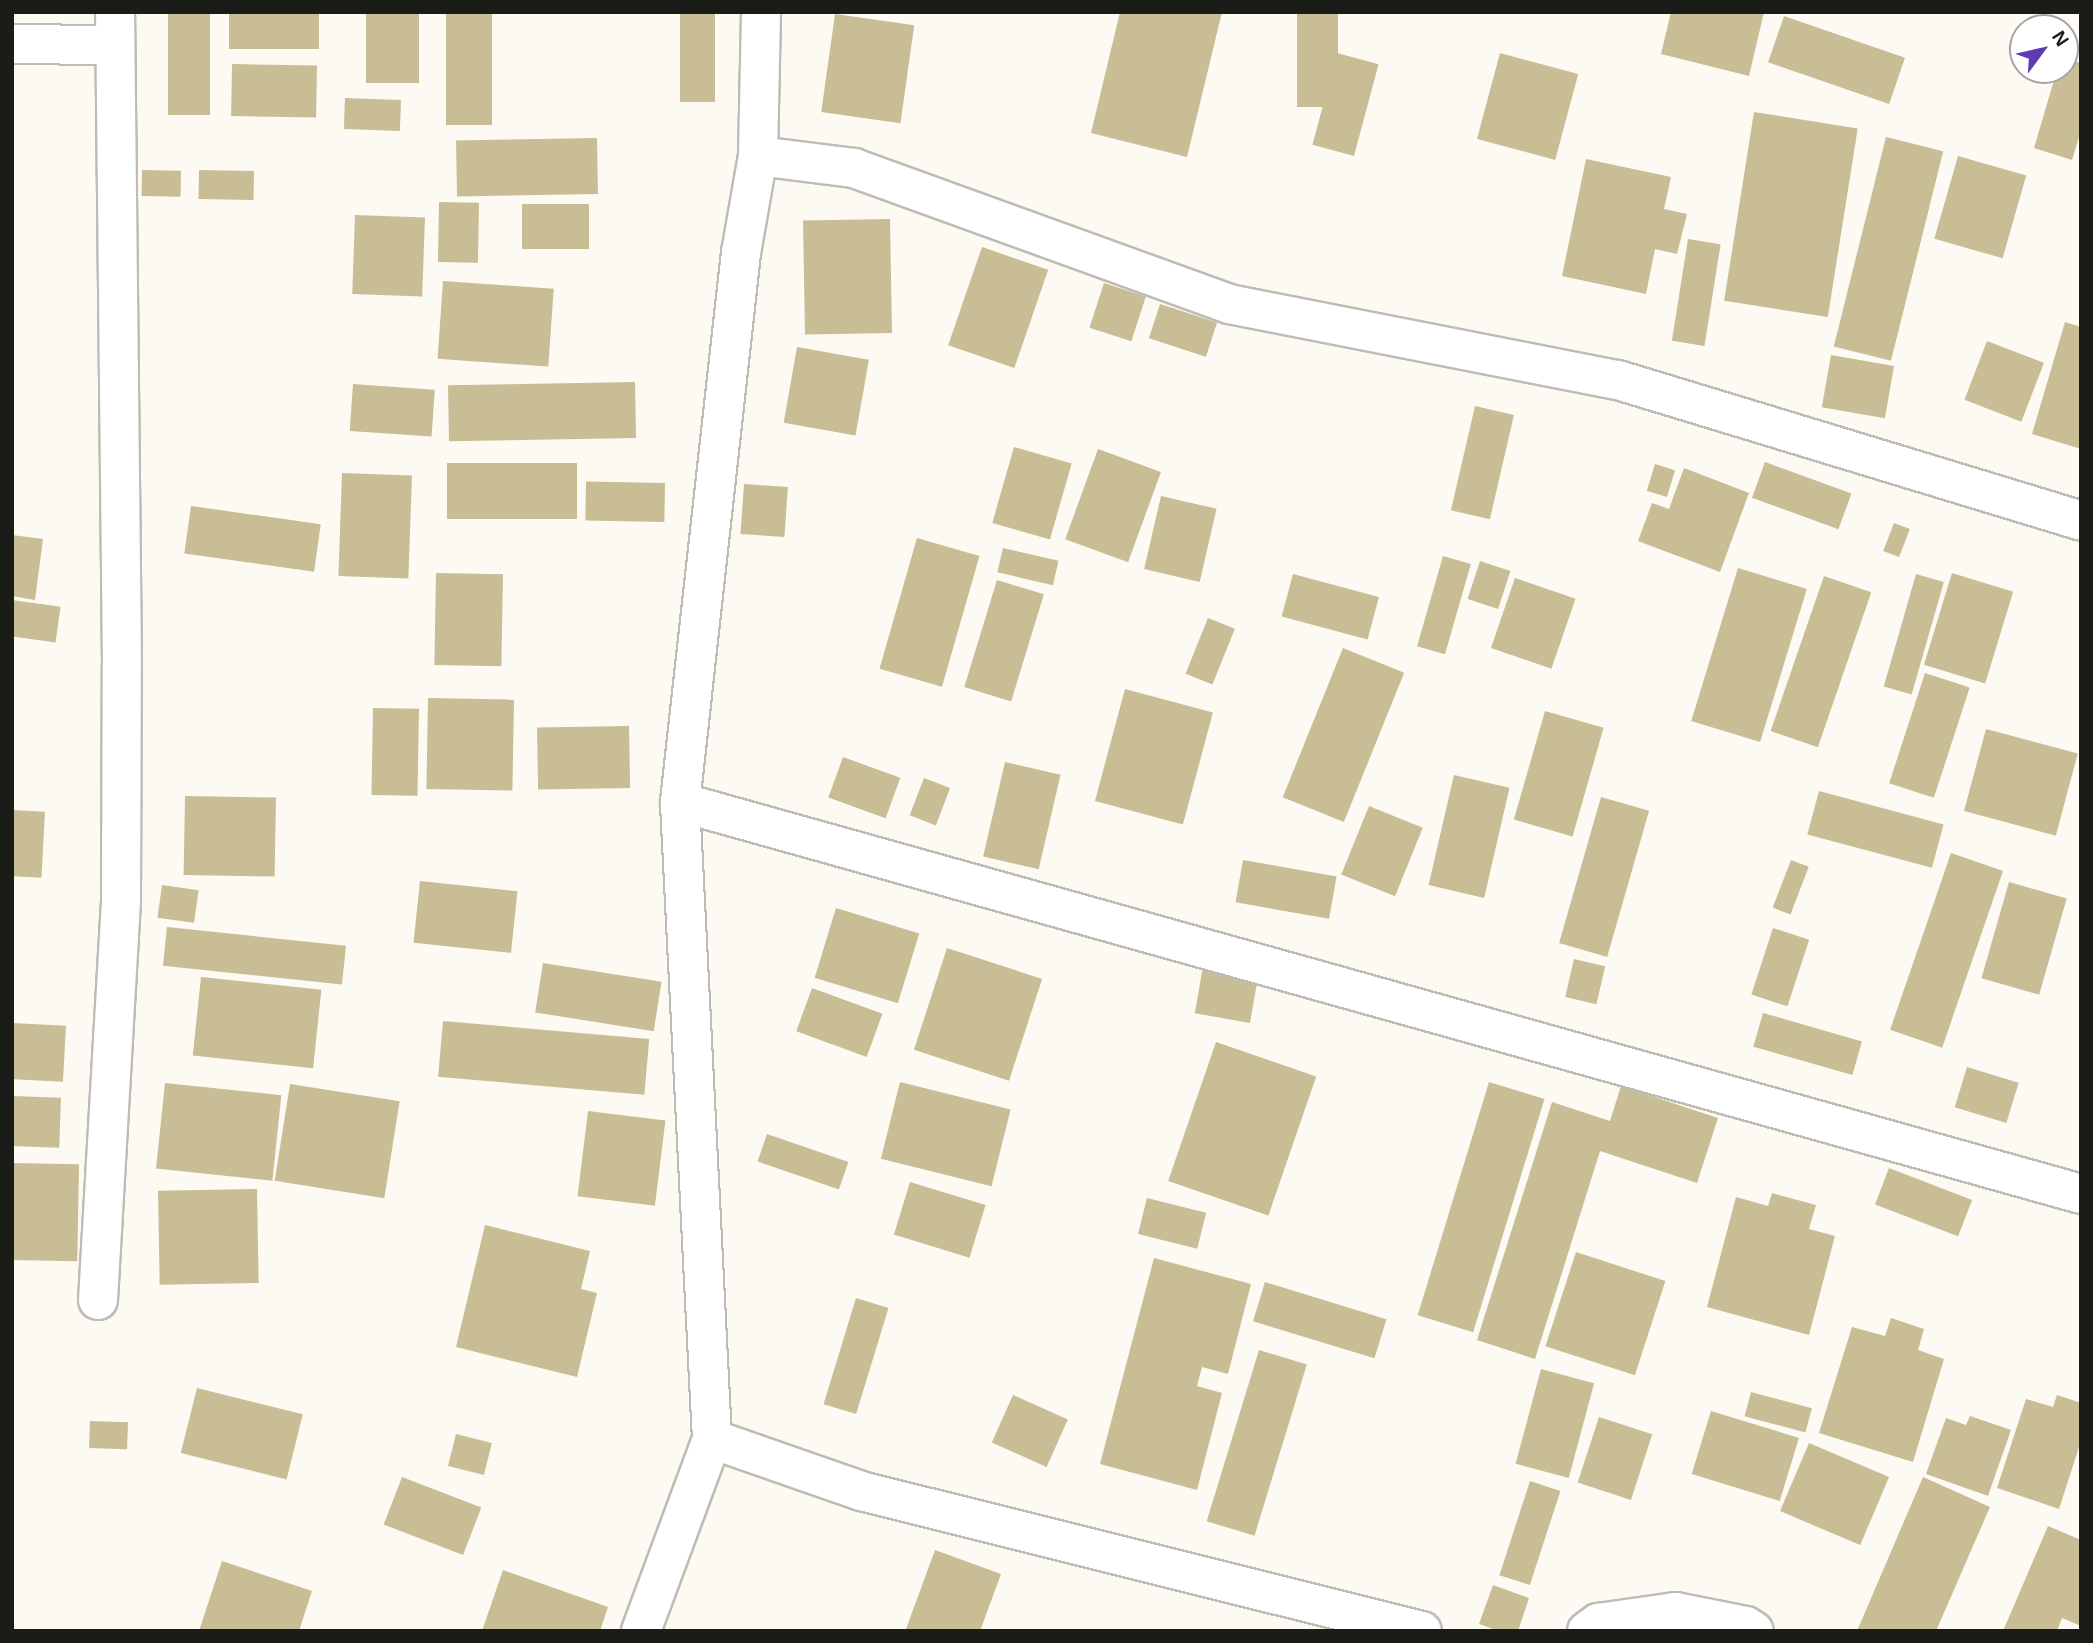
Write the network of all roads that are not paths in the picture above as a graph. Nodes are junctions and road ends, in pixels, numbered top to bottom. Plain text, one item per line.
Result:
1 (761, 12) edge
2 (114, 28) edge
3 (12, 44) edge
4 (758, 156) junction
5 (2081, 521) edge
6 (680, 802) junction
7 (2081, 1194) edge
8 (98, 1300) dead end
9 (712, 1439) junction
10 (641, 1631) edge
11 (1422, 1631) edge
12 (1587, 1631) edge
13 (1755, 1631) edge

1 - 4 street
2 - 3 street
2 - 8 street
4 - 5 street
4 - 6 street
6 - 7 street
6 - 9 street
9 - 10 street
9 - 11 street
12 - 13 street

